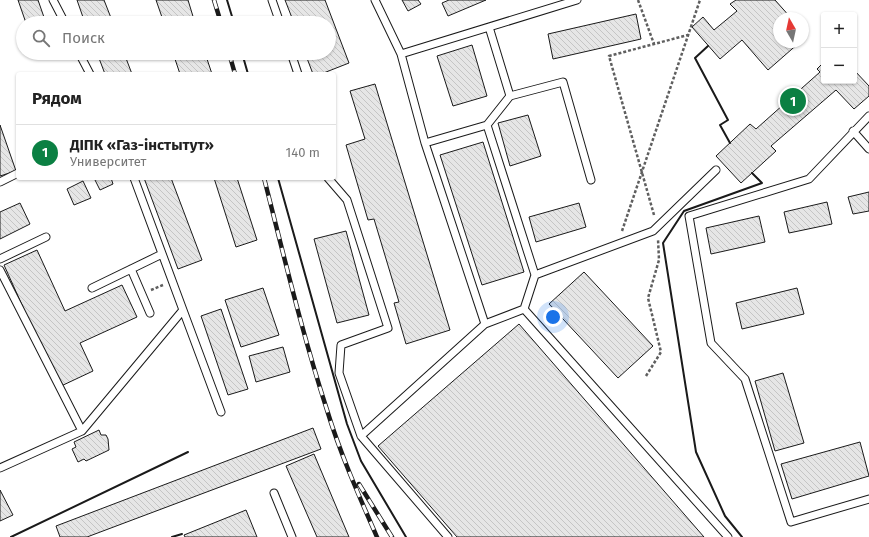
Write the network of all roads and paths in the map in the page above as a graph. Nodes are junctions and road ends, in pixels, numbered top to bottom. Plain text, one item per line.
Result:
1 (53, 0) edge
2 (272, 0) edge
3 (375, 0) edge
4 (577, 0) edge
5 (638, 0) edge
6 (700, 0) edge
7 (61, 16) edge
8 (278, 16) edge
9 (488, 27) junction
10 (688, 35) junction
11 (654, 44) junction
12 (401, 54) junction
13 (83, 60) edge
14 (293, 60) edge
15 (89, 72) edge
16 (297, 72) edge
17 (510, 96) junction
18 (869, 116) edge
19 (487, 125) junction
20 (854, 131) junction
21 (425, 143) junction
22 (869, 149) edge
23 (716, 170) dead end
24 (642, 173) junction
25 (16, 174) edge
26 (135, 180) edge
27 (330, 180) edge
28 (591, 180) dead end
29 (0, 182) edge
30 (657, 227) junction
31 (46, 237) dead end
32 (618, 244) junction
33 (162, 254) junction
34 (0, 259) edge
35 (131, 269) junction
36 (0, 270) edge
37 (535, 274) junction
38 (172, 280) junction
39 (92, 288) dead end
40 (142, 294) junction
41 (524, 309) junction
42 (183, 310) junction
43 (150, 313) dead end
44 (485, 324) junction
45 (646, 376) dead end
46 (221, 412) dead end
47 (82, 431) junction
48 (361, 436) junction
49 (0, 468) edge
50 (274, 493) dead end
51 (869, 500) edge
52 (292, 537) edge
53 (448, 537) edge
54 (728, 537) edge

1 - 7 lane
2 - 8 lane
3 - 12 lane
4 - 9 lane
5 - 11 path
6 - 10 path
9 - 12 lane
9 - 17 lane
10 - 11 path
10 - 24 path
11 - 24 path
12 - 21 lane
13 - 15 lane
14 - 16 lane
17 - 19 lane
17 - 28 lane
18 - 20 lane
19 - 21 lane
19 - 37 lane
20 - 22 lane
20 - 51 lane
21 - 44 lane
23 - 30 lane
24 - 30 path
24 - 32 path
25 - 29 lane
26 - 33 lane
27 - 48 lane
30 - 32 lane
30 - 45 path
31 - 34 lane
32 - 37 lane
33 - 35 lane
33 - 38 lane
35 - 39 lane
35 - 40 lane
36 - 47 lane
37 - 41 lane
38 - 40 path
38 - 42 lane
40 - 43 lane
41 - 44 lane
41 - 54 lane
42 - 46 lane
42 - 47 lane
44 - 48 lane
47 - 49 lane
48 - 53 lane
50 - 52 lane

